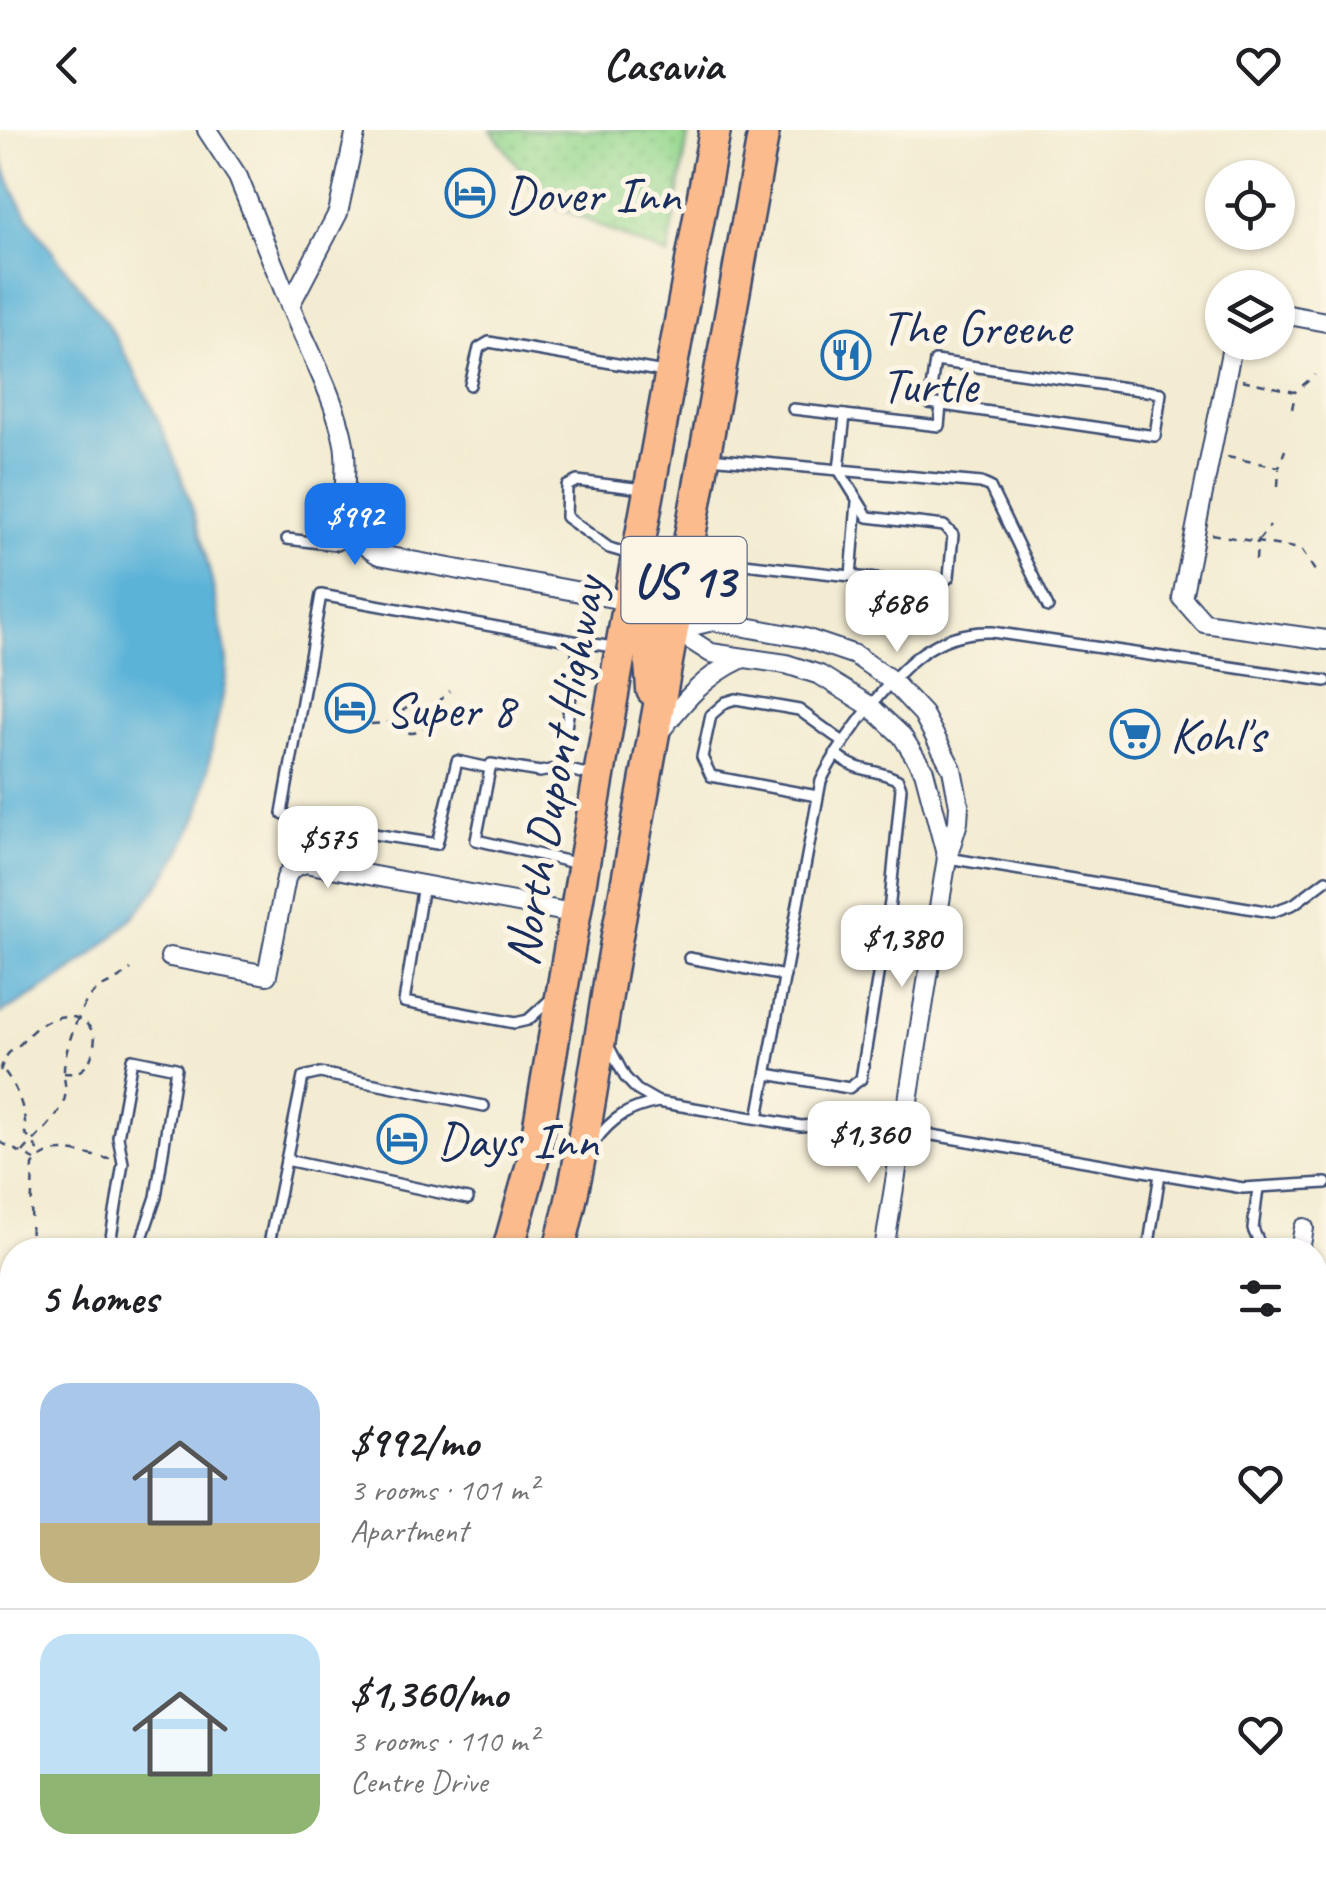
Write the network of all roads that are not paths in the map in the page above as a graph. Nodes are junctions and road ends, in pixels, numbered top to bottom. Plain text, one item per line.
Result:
1 (207, 130) edge
2 (356, 130) edge
3 (716, 130) edge
4 (764, 130) edge
5 (290, 306) junction
6 (1295, 316) edge
7 (1326, 322) edge
8 (1229, 360) edge
9 (672, 373) junction
10 (470, 385) dead end
11 (941, 405) junction
12 (793, 409) dead end
13 (845, 415) junction
14 (706, 458) junction
15 (839, 470) junction
16 (650, 490) junction
17 (858, 499) junction
18 (354, 536) junction
19 (287, 539) dead end
20 (639, 551) junction
21 (688, 558) junction
22 (851, 576) junction
23 (629, 602) junction
24 (1048, 607) dead end
25 (675, 630) junction
26 (1326, 640) edge
27 (580, 642) junction
28 (622, 648) junction
29 (744, 658) junction
30 (891, 680) junction
31 (1326, 681) edge
32 (870, 706) junction
33 (654, 738) junction
34 (843, 742) junction
35 (835, 754) junction
36 (490, 768) junction
37 (560, 768) junction
38 (600, 777) junction
39 (817, 796) junction
40 (947, 858) junction
41 (585, 865) junction
42 (1326, 880) edge
43 (423, 885) junction
44 (577, 914) junction
45 (883, 947) junction
46 (170, 958) dead end
47 (688, 958) dead end
48 (932, 958) junction
49 (785, 976) junction
50 (564, 986) junction
51 (602, 1030) junction
52 (768, 1074) junction
53 (594, 1076) junction
54 (658, 1102) junction
55 (484, 1106) dead end
56 (758, 1118) junction
57 (902, 1129) junction
58 (286, 1160) junction
59 (579, 1161) junction
60 (1160, 1174) junction
61 (1326, 1183) edge
62 (1258, 1188) junction
63 (468, 1199) dead end
64 (1304, 1228) dead end
65 (111, 1238) edge
66 (142, 1238) edge
67 (270, 1238) edge
68 (511, 1238) edge
69 (562, 1238) edge
70 (886, 1238) edge
71 (1150, 1238) edge
72 (1257, 1238) edge
73 (1302, 1238) edge

1 - 5 street
2 - 5 street
3 - 9 highway, North Dupont Highway / US 13
4 - 14 highway, North Dupont Highway / US 13
5 - 18 street
6 - 7 street
8 - 26 street
9 - 10 lane
9 - 16 highway, North Dupont Highway / US 13
11 - 11 lane
11 - 13 lane
12 - 13 lane
13 - 15 lane
14 - 15 lane
14 - 21 highway, North Dupont Highway / US 13
15 - 17 lane
15 - 24 lane
16 - 20 highway, North Dupont Highway / US 13
16 - 20 lane
17 - 22 lane
17 - 22 lane
18 - 19 lane
18 - 23 street
20 - 23 highway, North Dupont Highway / US 13
20 - 25 highway
21 - 22 lane
21 - 25 highway, North Dupont Highway / US 13
23 - 28 highway, North Dupont Highway / US 13
23 - 33 highway
25 - 29 street
25 - 30 street
25 - 33 highway, North Dupont Highway / US 13
27 - 28 lane
27 - 36 lane
27 - 37 lane
28 - 38 highway, North Dupont Highway / US 13
29 - 32 street
29 - 33 street
30 - 31 lane
30 - 32 lane
30 - 40 street
32 - 34 lane
32 - 40 street
33 - 51 highway, North Dupont Highway / US 13
34 - 35 lane
34 - 39 lane
35 - 39 lane
35 - 45 lane
36 - 37 lane
36 - 41 lane
37 - 38 lane
38 - 41 highway, North Dupont Highway / US 13
39 - 49 lane
40 - 42 lane
40 - 48 street
41 - 44 highway, North Dupont Highway / US 13
43 - 44 street
43 - 46 street
43 - 50 lane
44 - 50 highway, North Dupont Highway / US 13
44 - 53 highway
45 - 48 lane
45 - 52 lane
47 - 49 lane
48 - 57 street
49 - 52 lane
50 - 68 highway, North Dupont Highway / US 13
51 - 53 highway, North Dupont Highway / US 13
51 - 54 lane
52 - 56 lane
53 - 59 highway, North Dupont Highway / US 13
54 - 56 lane
54 - 59 lane
55 - 58 lane
56 - 57 lane
57 - 60 lane
57 - 70 street
58 - 63 lane
58 - 67 lane
59 - 69 highway, North Dupont Highway / US 13
60 - 62 lane
60 - 71 lane
61 - 62 lane
62 - 72 lane
64 - 73 street
65 - 66 lane

